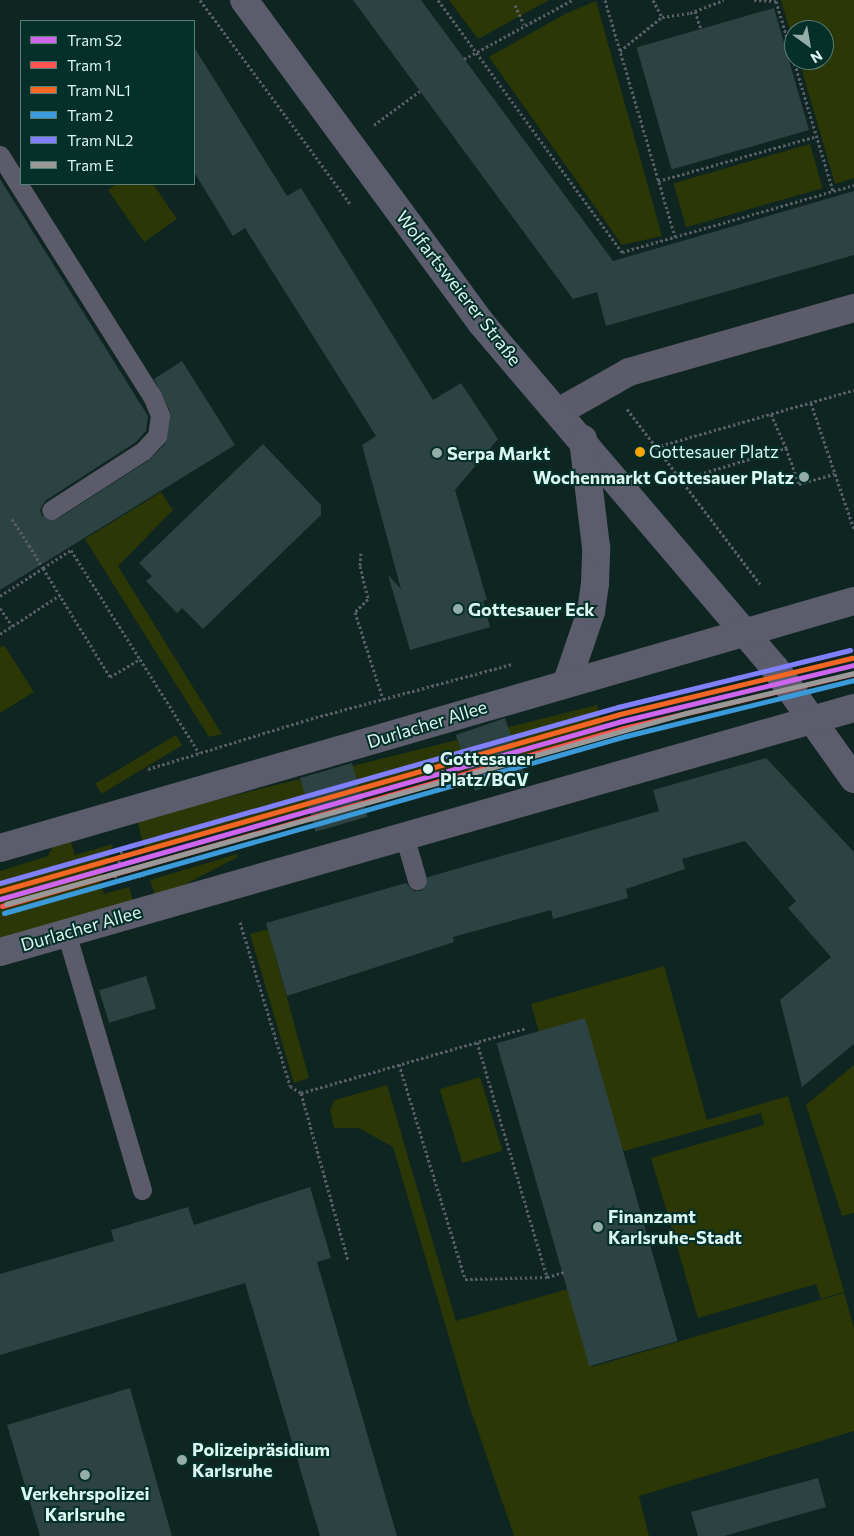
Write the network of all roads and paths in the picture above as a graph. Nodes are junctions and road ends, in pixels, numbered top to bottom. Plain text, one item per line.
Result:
1 (244, 0) edge
2 (438, 0) edge
3 (572, 0) edge
4 (605, 0) edge
5 (653, 0) edge
6 (724, 0) edge
7 (754, 0) edge
8 (515, 5) dead end
9 (695, 11) junction
10 (662, 17) junction
11 (524, 24) junction
12 (701, 30) dead end
13 (620, 50) junction
14 (476, 51) junction
15 (464, 59) dead end
16 (420, 91) dead end
17 (817, 136) junction
18 (350, 144) junction
19 (0, 155) edge
20 (658, 181) junction
21 (854, 185) edge
22 (834, 191) junction
23 (675, 237) junction
24 (854, 308) edge
25 (608, 384) junction
26 (854, 390) edge
27 (810, 403) junction
28 (560, 411) junction
29 (770, 414) junction
30 (583, 439) junction
31 (656, 447) junction
32 (786, 448) junction
33 (835, 474) junction
34 (680, 480) junction
35 (51, 510) dead end
36 (12, 519) dead end
37 (854, 530) edge
38 (361, 553) dead end
39 (43, 568) junction
40 (760, 584) dead end
41 (60, 595) junction
42 (0, 596) edge
43 (854, 601) edge
44 (0, 608) edge
45 (12, 626) junction
46 (0, 634) edge
47 (746, 634) junction
48 (140, 659) junction
49 (516, 662) dead end
50 (567, 682) junction
51 (383, 699) junction
52 (854, 708) edge
53 (813, 719) junction
54 (199, 753) junction
55 (143, 771) dead end
56 (854, 779) edge
57 (404, 835) junction
58 (124, 841) dead end
59 (2, 844) edge
60 (149, 874) dead end
61 (417, 880) dead end
62 (240, 922) dead end
63 (66, 932) junction
64 (0, 952) edge
65 (526, 1028) dead end
66 (477, 1042) junction
67 (399, 1064) junction
68 (301, 1094) junction
69 (142, 1190) dead end
70 (348, 1260) dead end
71 (564, 1272) dead end
72 (547, 1277) junction

1 - 18 street, Wolfartsweierer Straße
2 - 14 path
3 - 11 path
4 - 13 path
5 - 10 path
6 - 9 path
7 - 17 path
8 - 11 path
9 - 10 path
9 - 12 path
10 - 13 path
11 - 14 path
13 - 20 path
14 - 15 path
14 - 23 path
16 - 18 path
17 - 20 path
17 - 22 path
18 - 28 street, Wolfartsweierer Straße
19 - 35 lane
20 - 23 path
21 - 22 path
22 - 23 path
24 - 25 street
25 - 28 street
25 - 31 path
26 - 27 path
27 - 29 path
27 - 33 path
28 - 30 street, Wolfartsweierer Straße
29 - 31 path
29 - 32 path
30 - 47 street, Wolfartsweierer Straße
30 - 50 street
31 - 34 path
32 - 33 path
32 - 34 path
33 - 37 path
34 - 40 path
36 - 39 path, bridge
38 - 51 path
39 - 41 path
39 - 42 path
39 - 48 path
41 - 45 path
41 - 48 path
43 - 47 street, Durlacher Allee
44 - 45 path
45 - 46 path
47 - 50 street, Durlacher Allee
47 - 53 street, Wolfartsweierer Straße
48 - 54 path
49 - 51 path
50 - 59 street, Durlacher Allee
51 - 54 path
52 - 53 street, Durlacher Allee
53 - 56 street, Wolfartsweierer Straße
53 - 57 street, Durlacher Allee
54 - 55 path
57 - 61 lane
57 - 63 street, Durlacher Allee
58 - 60 path
62 - 68 path
63 - 64 street, Durlacher Allee
63 - 69 lane
65 - 66 path
66 - 67 path
66 - 72 path
67 - 68 path
67 - 72 path
68 - 70 path
71 - 72 path

